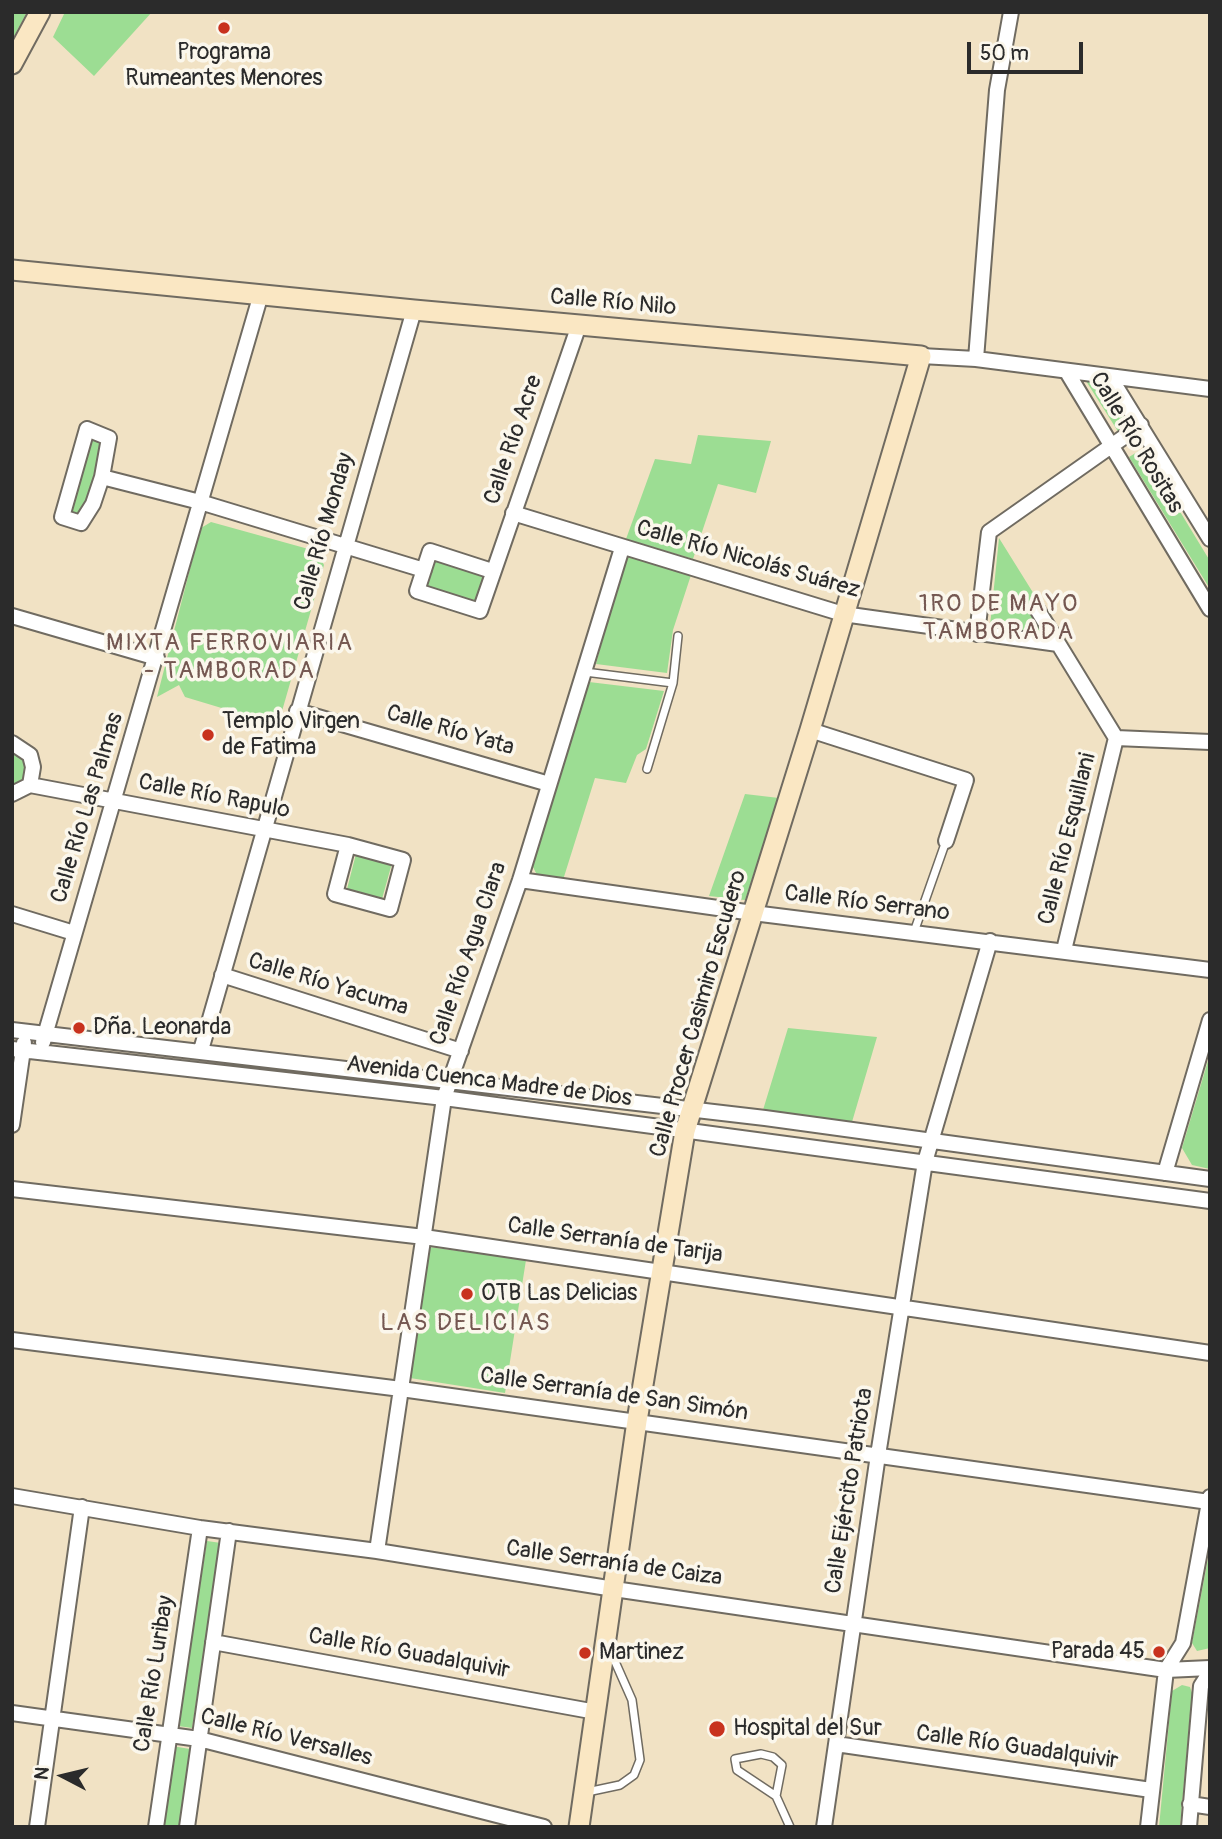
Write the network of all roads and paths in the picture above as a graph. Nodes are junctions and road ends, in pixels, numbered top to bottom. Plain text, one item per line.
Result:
1 (40, 12) edge
2 (1011, 12) edge
3 (12, 64) edge
4 (12, 270) edge
5 (261, 294) junction
6 (414, 310) junction
7 (579, 325) junction
8 (921, 356) junction
9 (976, 359) junction
10 (1067, 372) junction
11 (1110, 377) junction
12 (1210, 389) edge
13 (1141, 425) junction
14 (1111, 447) junction
15 (102, 477) junction
16 (200, 502) junction
17 (513, 513) junction
18 (1210, 539) edge
19 (345, 545) junction
20 (622, 548) junction
21 (424, 570) junction
22 (492, 571) junction
23 (1037, 609) dead end
24 (1210, 609) edge
25 (843, 614) junction
26 (12, 616) edge
27 (977, 634) junction
28 (678, 636) dead end
29 (1058, 643) junction
30 (156, 658) junction
31 (584, 672) junction
32 (673, 682) junction
33 (297, 711) junction
34 (810, 730) junction
35 (1116, 738) junction
36 (12, 743) edge
37 (1210, 743) edge
38 (647, 769) dead end
39 (549, 784) junction
40 (30, 785) junction
41 (12, 794) edge
42 (115, 802) junction
43 (262, 830) junction
44 (946, 841) joint
45 (348, 845) junction
46 (520, 880) junction
47 (753, 913) junction
48 (12, 914) edge
49 (914, 932) junction
50 (74, 933) junction
51 (990, 941) junction
52 (1064, 950) junction
53 (1210, 970) edge
54 (222, 975) junction
55 (1210, 1020) edge
56 (19, 1030) edge
57 (44, 1034) junction
58 (17, 1050) edge
59 (201, 1050) junction
60 (461, 1051) junction
61 (42, 1053) junction
62 (449, 1082) junction
63 (444, 1098) junction
64 (693, 1109) junction
65 (12, 1125) edge
66 (685, 1130) junction
67 (930, 1141) junction
68 (925, 1163) junction
69 (1165, 1172) junction
70 (1210, 1179) edge
71 (12, 1189) edge
72 (1210, 1201) edge
73 (424, 1237) junction
74 (661, 1270) junction
75 (901, 1305) junction
76 (12, 1340) edge
77 (1210, 1353) edge
78 (401, 1389) junction
79 (637, 1421) junction
80 (878, 1455) junction
81 (12, 1496) edge
82 (1209, 1500) edge
83 (82, 1507) junction
84 (200, 1528) junction
85 (229, 1531) junction
86 (377, 1550) junction
87 (614, 1589) junction
88 (853, 1622) junction
89 (606, 1641) junction
90 (213, 1642) junction
91 (1166, 1670) junction
92 (1210, 1670) edge
93 (596, 1712) junction
94 (12, 1713) edge
95 (52, 1718) junction
96 (169, 1734) junction
97 (199, 1739) junction
98 (835, 1744) junction
99 (1194, 1747) junction
100 (1210, 1749) edge
101 (1151, 1790) junction
102 (584, 1792) junction
103 (776, 1796) junction
104 (1190, 1804) junction
105 (1210, 1807) edge
106 (37, 1827) edge
107 (156, 1827) edge
108 (187, 1827) edge
109 (544, 1827) edge
110 (579, 1827) edge
111 (790, 1827) edge
112 (824, 1827) edge
113 (1148, 1827) edge
114 (1189, 1827) edge

1 - 3 main road
2 - 9 street
4 - 5 main road, Calle Río Nilo
5 - 6 main road, Calle Río Nilo
5 - 16 street, Calle Río Las Palmas
6 - 7 main road, Calle Río Nilo
6 - 19 street, Calle Río Monday
7 - 8 main road, Calle Río Nilo
7 - 17 street, Calle Río Acre
8 - 9 street, Calle Río Nilo
8 - 25 main road, Calle Procer Casimiro Escudero
9 - 10 street, Calle Río Nilo
10 - 11 street, Calle Río Nilo
10 - 14 street, Calle Río Rositas
11 - 12 street, Calle Río Nilo
11 - 13 street, Calle Río Rositas
13 - 14 street
13 - 18 street, Calle Río Rositas
14 - 24 street, Calle Río Rositas
14 - 27 street
15 - 15 street
15 - 16 street
16 - 19 street
16 - 30 street, Calle Río Las Palmas
17 - 20 street, Calle Río Nicolás Suárez
17 - 22 street, Calle Río Acre
19 - 21 street
19 - 33 street, Calle Río Monday
20 - 25 street, Calle Río Nicolás Suárez
20 - 31 street, Calle Río Agua Clara
21 - 22 street
21 - 22 street
23 - 29 street
25 - 27 street, Calle Río Nicolás Suárez
25 - 34 main road, Calle Procer Casimiro Escudero
26 - 30 street
27 - 29 street, Calle Río Nicolás Suárez
28 - 32 lane
29 - 35 street
30 - 42 street, Calle Río Las Palmas
31 - 32 lane
31 - 39 street, Calle Río Agua Clara
32 - 38 lane
33 - 39 street, Calle Río Yata
33 - 43 street, Calle Río Monday
34 - 44 street
34 - 47 main road, Calle Procer Casimiro Escudero
35 - 37 street
35 - 52 street, Calle Río Esquillani
36 - 40 street
39 - 46 street, Calle Río Agua Clara
40 - 41 street
40 - 42 street, Calle Río Rapulo
42 - 43 street, Calle Río Rapulo
42 - 50 street, Calle Río Las Palmas
43 - 45 street, Calle Río Rapulo
43 - 54 street, Calle Río Monday
44 - 49 lane
45 - 45 street, Calle Río Rapulo
46 - 47 street, Calle Río Serrano
46 - 60 street, Calle Río Agua Clara
47 - 49 street, Calle Río Serrano
47 - 64 main road, Calle Procer Casimiro Escudero
48 - 50 street
49 - 51 street, Calle Río Serrano
50 - 57 street, Calle Río Las Palmas
51 - 52 street, Calle Río Serrano
51 - 67 street
52 - 53 street, Calle Río Serrano
54 - 59 street, Calle Río Monday
54 - 60 street, Calle Río Yacuma
55 - 69 street
56 - 57 street, Avenida Cuenca Madre de Dios
56 - 58 street
57 - 59 street, Avenida Cuenca Madre de Dios
57 - 61 street, Calle Río Las Palmas
58 - 61 street, Avenida Cuenca Madre de Dios
58 - 65 street
59 - 62 street, Avenida Cuenca Madre de Dios
60 - 62 street, Calle Río Agua Clara
61 - 63 street, Avenida Cuenca Madre de Dios
62 - 63 street, Calle Río Agua Clara
62 - 64 street, Avenida Cuenca Madre de Dios
63 - 66 street, Avenida Cuenca Madre de Dios
63 - 73 street, Calle Río Agua Clara
64 - 66 main road, Calle Procer Casimiro Escudero
64 - 67 street, Avenida Cuenca Madre de Dios
66 - 68 street, Avenida Cuenca Madre de Dios
66 - 74 main road, Calle Procer Casimiro Escudero
67 - 68 street, Calle Ejército Patriota
67 - 69 street, Avenida Cuenca Madre de Dios
68 - 72 street, Avenida Cuenca Madre de Dios
68 - 75 street, Calle Ejército Patriota
69 - 70 street, Avenida Cuenca Madre de Dios
71 - 73 street, Calle Serranía de Tarija
73 - 74 street, Calle Serranía de Tarija
73 - 78 street, Calle Río Agua Clara
74 - 75 street, Calle Serranía de Tarija
74 - 79 main road, Calle Procer Casimiro Escudero
75 - 77 street, Calle Serranía de Tarija
75 - 80 street, Calle Ejército Patriota
76 - 78 street, Calle Serranía de San Simón
78 - 79 street, Calle Serranía de San Simón
78 - 86 street, Calle Río Agua Clara
79 - 80 street, Calle Serranía de San Simón
79 - 87 main road, Calle Procer Casimiro Escudero
80 - 82 street, Calle Serranía de San Simón
80 - 88 street, Calle Ejército Patriota
81 - 83 street, Calle Serranía de Caiza
82 - 91 street
83 - 84 street, Calle Serranía de Caiza
83 - 95 street
84 - 85 street, Calle Serranía de Caiza
84 - 96 street, Calle Río Luribay
85 - 86 street, Calle Serranía de Caiza
85 - 90 street
86 - 87 street, Calle Serranía de Caiza
87 - 88 street, Calle Serranía de Caiza
87 - 89 main road, Calle Procer Casimiro Escudero
88 - 91 street, Calle Serranía de Caiza
88 - 98 street, Calle Ejército Patriota
89 - 93 main road, Calle Procer Casimiro Escudero
89 - 102 lane
90 - 93 street, Calle Río Guadalquivir
90 - 97 street
91 - 92 street, Calle Serranía de Caiza
91 - 101 street
92 - 99 street
93 - 102 main road, Calle Procer Casimiro Escudero
94 - 95 street, Calle Río Versalles
95 - 96 street, Calle Río Versalles
95 - 106 street
96 - 97 street, Calle Río Versalles
96 - 107 street, Calle Río Luribay
97 - 108 street
97 - 109 street, Calle Río Versalles
98 - 101 street, Calle Río Guadalquivir
98 - 112 street, Calle Ejército Patriota
99 - 100 street
99 - 104 street
101 - 113 street
102 - 110 main road, Calle Procer Casimiro Escudero
103 - 103 lane
103 - 111 lane
104 - 105 street
104 - 114 street

